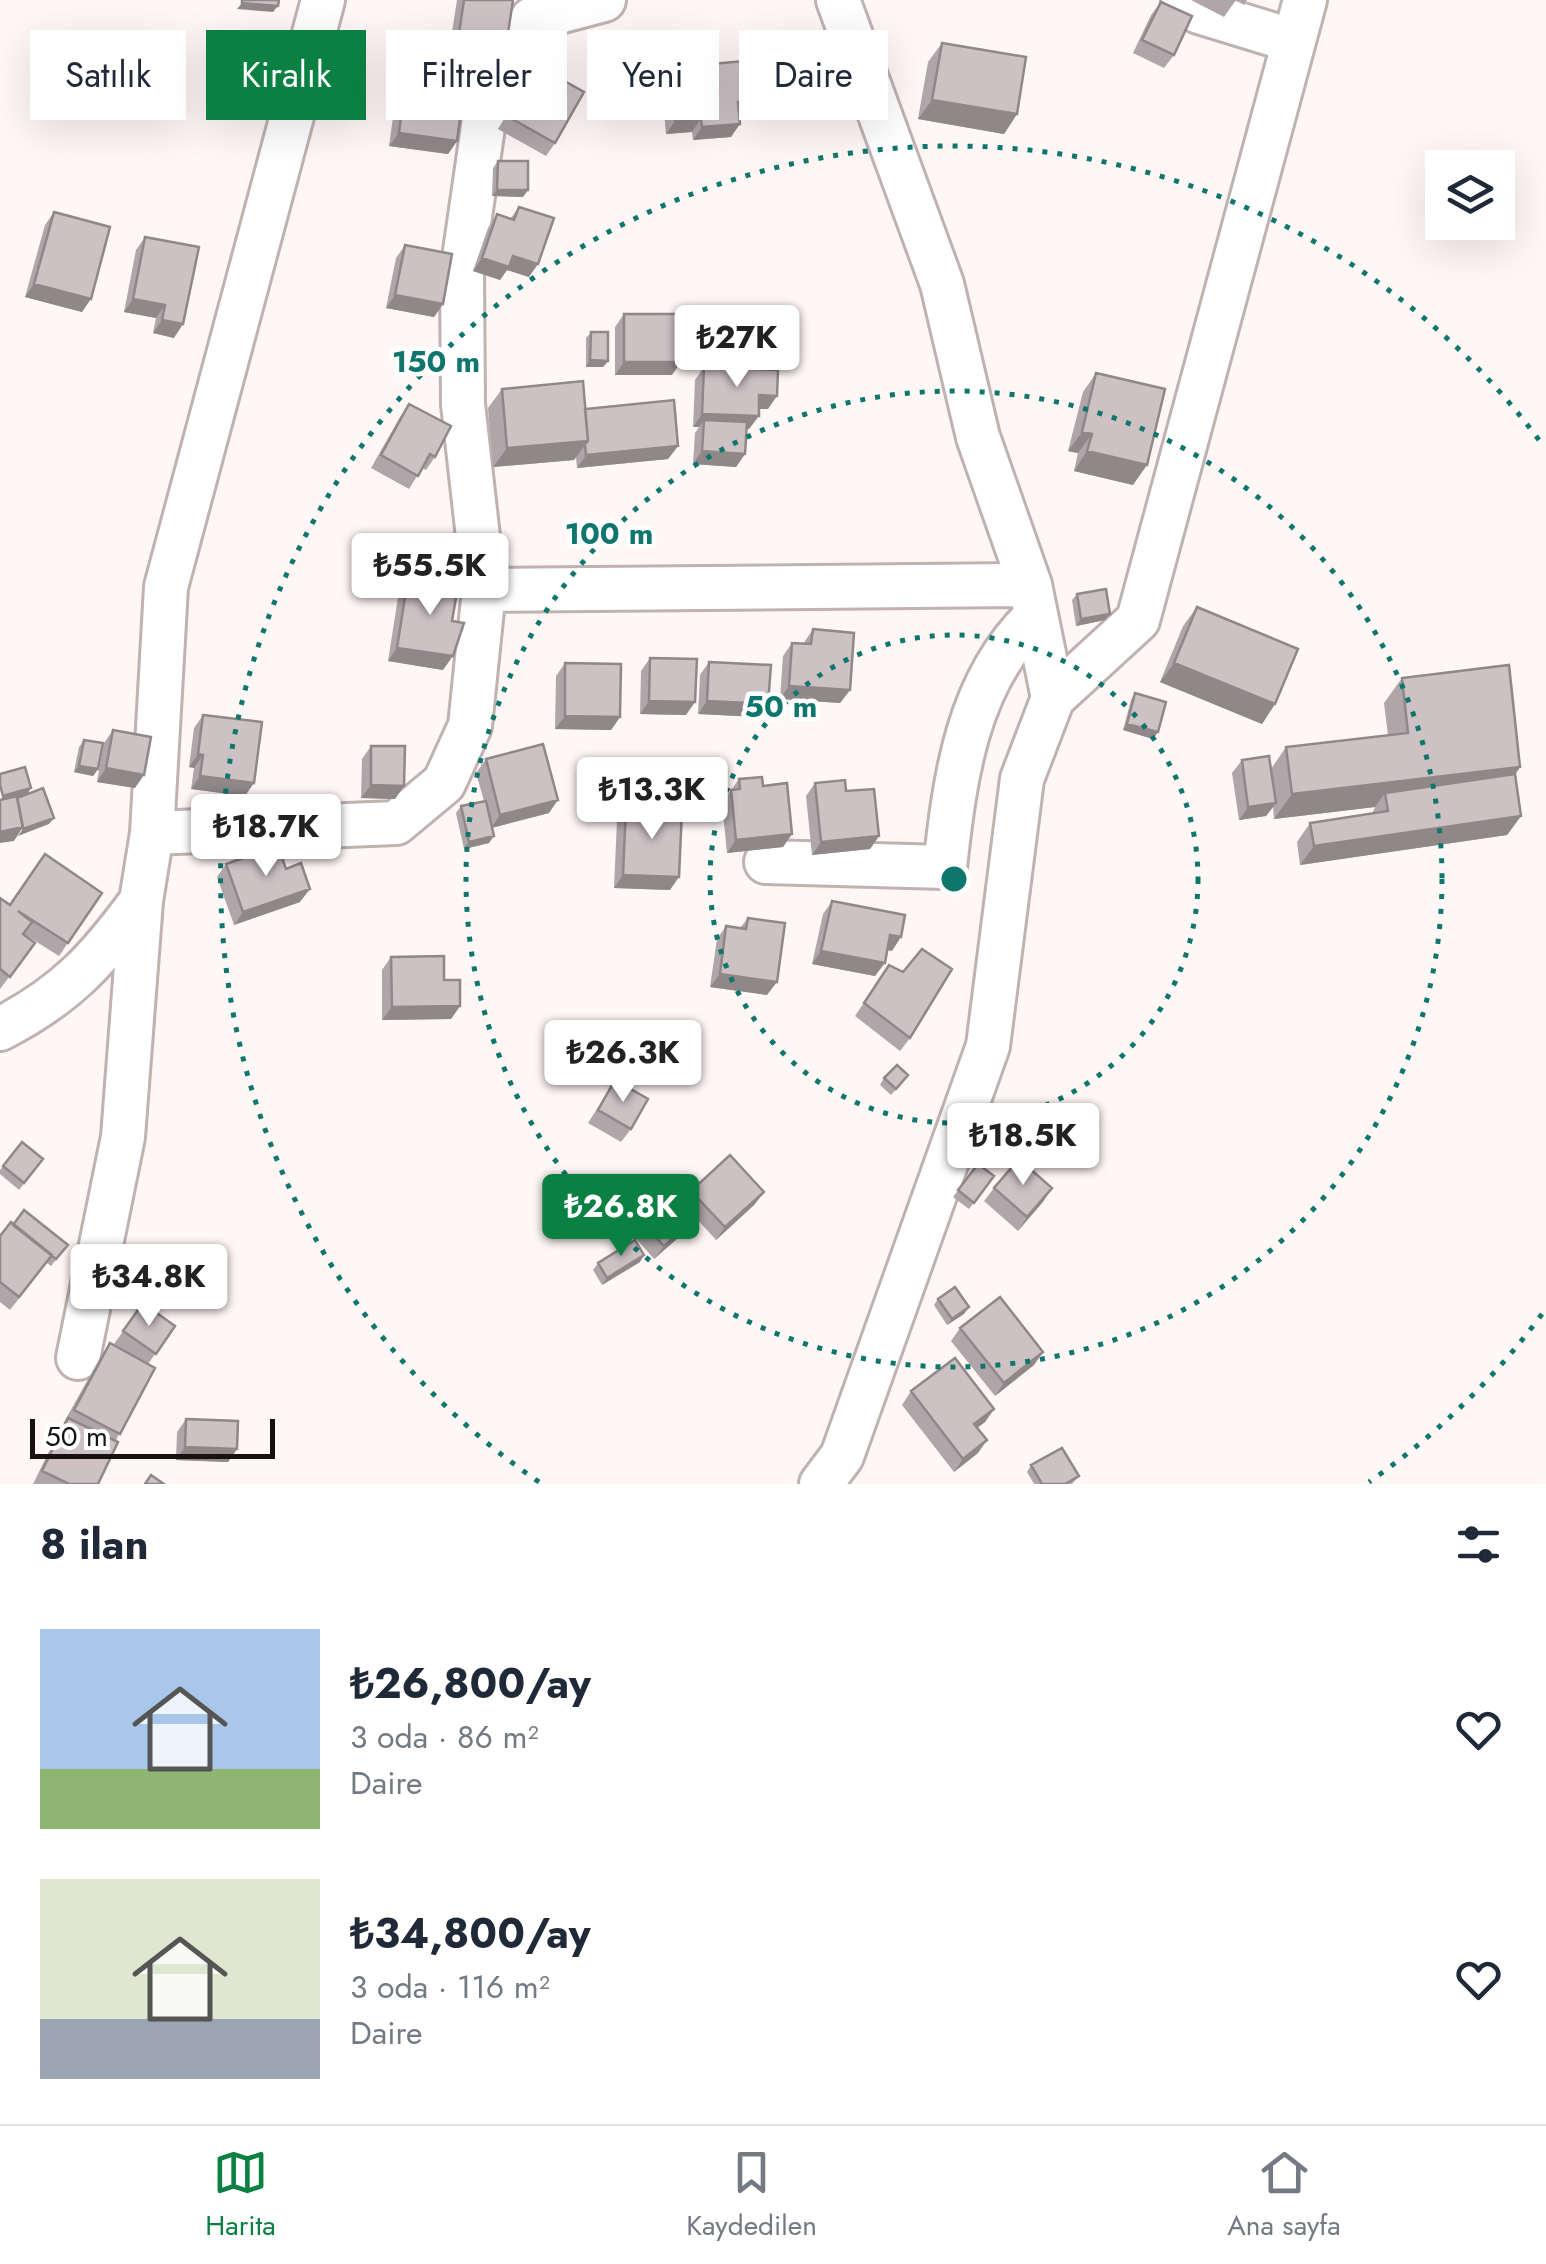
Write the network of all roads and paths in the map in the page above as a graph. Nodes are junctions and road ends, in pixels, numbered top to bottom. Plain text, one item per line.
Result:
1 (323, 0) edge
2 (604, 0) edge
3 (838, 0) edge
4 (1183, 0) edge
5 (1305, 0) edge
6 (1294, 41) junction
7 (484, 590) junction
8 (1033, 600) junction
9 (1052, 698) junction
10 (152, 833) junction
11 (766, 862) dead end
12 (141, 900) junction
13 (0, 1030) edge
14 (78, 1358) dead end
15 (821, 1484) edge

1 - 10 street
2 - 7 street
3 - 8 street
4 - 6 street
5 - 6 street
6 - 9 street
7 - 8 street
7 - 10 street
8 - 9 street
8 - 11 street
9 - 15 street
10 - 12 street
12 - 13 street
12 - 14 street

